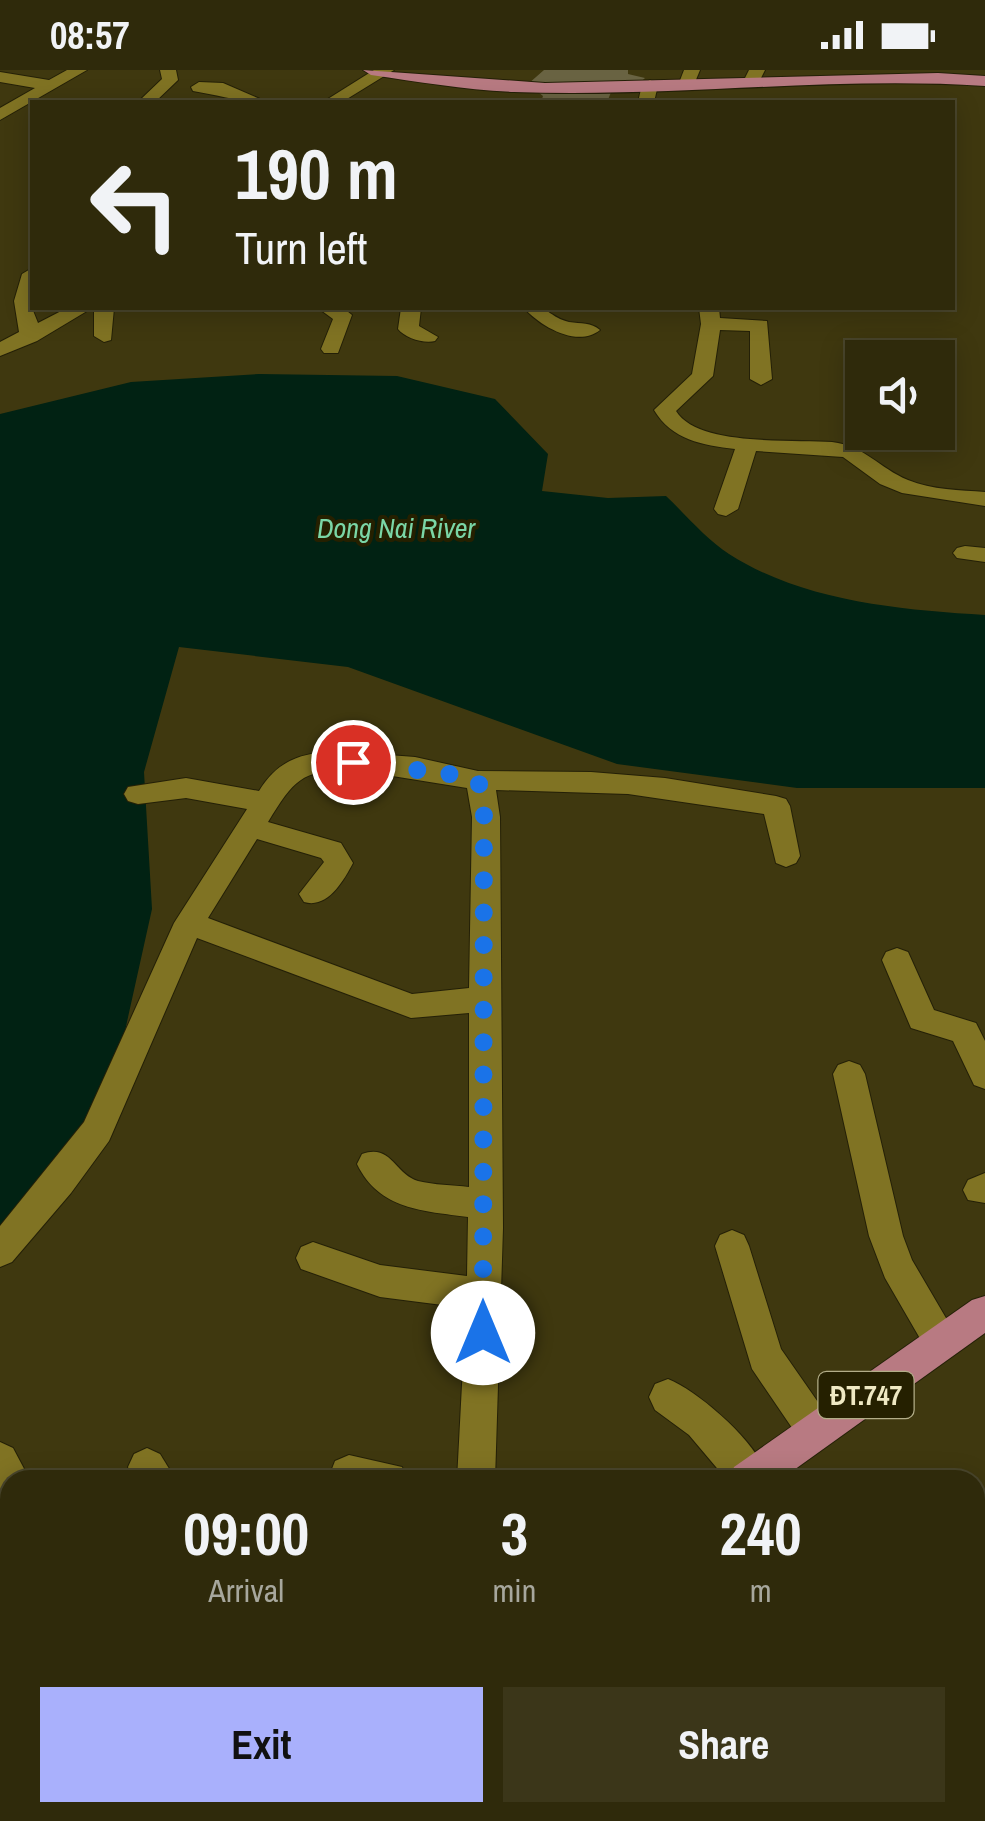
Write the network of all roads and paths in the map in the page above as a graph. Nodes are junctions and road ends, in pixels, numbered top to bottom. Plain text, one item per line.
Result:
1 (79, 70) edge
2 (168, 70) edge
3 (348, 70) edge
4 (381, 71) edge
5 (755, 75) edge
6 (0, 77) edge
7 (689, 77) edge
8 (984, 81) edge
9 (52, 86) junction
10 (199, 87) dead end
11 (648, 94) edge
12 (148, 100) edge
13 (253, 100) edge
14 (334, 100) edge
15 (7, 112) edge
16 (30, 281) edge
17 (78, 310) edge
18 (104, 310) edge
19 (332, 310) edge
20 (411, 310) edge
21 (535, 310) edge
22 (710, 316) edge
23 (513, 327) dead end
24 (590, 330) dead end
25 (104, 336) dead end
26 (30, 337) junction
27 (428, 337) dead end
28 (331, 349) dead end
29 (0, 350) edge
30 (761, 379) dead end
31 (748, 443) junction
32 (985, 499) edge
33 (726, 510) dead end
34 (183, 759) dead end
35 (478, 782) junction
36 (186, 788) junction
37 (138, 794) dead end
38 (258, 815) junction
39 (786, 856) dead end
40 (314, 894) dead end
41 (190, 924) junction
42 (897, 960) dead end
43 (482, 999) junction
44 (850, 1074) dead end
45 (985, 1076) edge
46 (374, 1164) dead end
47 (485, 1204) junction
48 (732, 1246) dead end
49 (0, 1251) edge
50 (312, 1258) dead end
51 (484, 1294) junction
52 (985, 1312) edge
53 (942, 1342) junction
54 (668, 1397) dead end
55 (816, 1430) junction
56 (477, 1470) edge
57 (749, 1470) edge
58 (765, 1470) edge

1 - 9 street
2 - 12 street
3 - 4 main road
4 - 11 main road
4 - 14 street
5 - 7 main road
5 - 8 main road
6 - 9 street
7 - 11 main road
9 - 15 street
10 - 13 street
16 - 26 street
17 - 26 street
18 - 25 street
19 - 28 street
20 - 27 street
21 - 23 street
21 - 24 street
22 - 30 street
22 - 31 street
26 - 29 street
31 - 32 street
31 - 33 street
34 - 36 street
35 - 38 street
35 - 39 street
35 - 43 street
36 - 37 street
36 - 38 street
38 - 40 street
38 - 41 street
41 - 43 street
41 - 49 street
42 - 45 street
43 - 47 street
44 - 53 street
46 - 47 street
47 - 51 street
48 - 55 street
50 - 51 street
51 - 56 street
52 - 53 main road, ĐT.747
53 - 55 main road, ĐT.747
54 - 57 street
55 - 58 main road, ĐT.747

